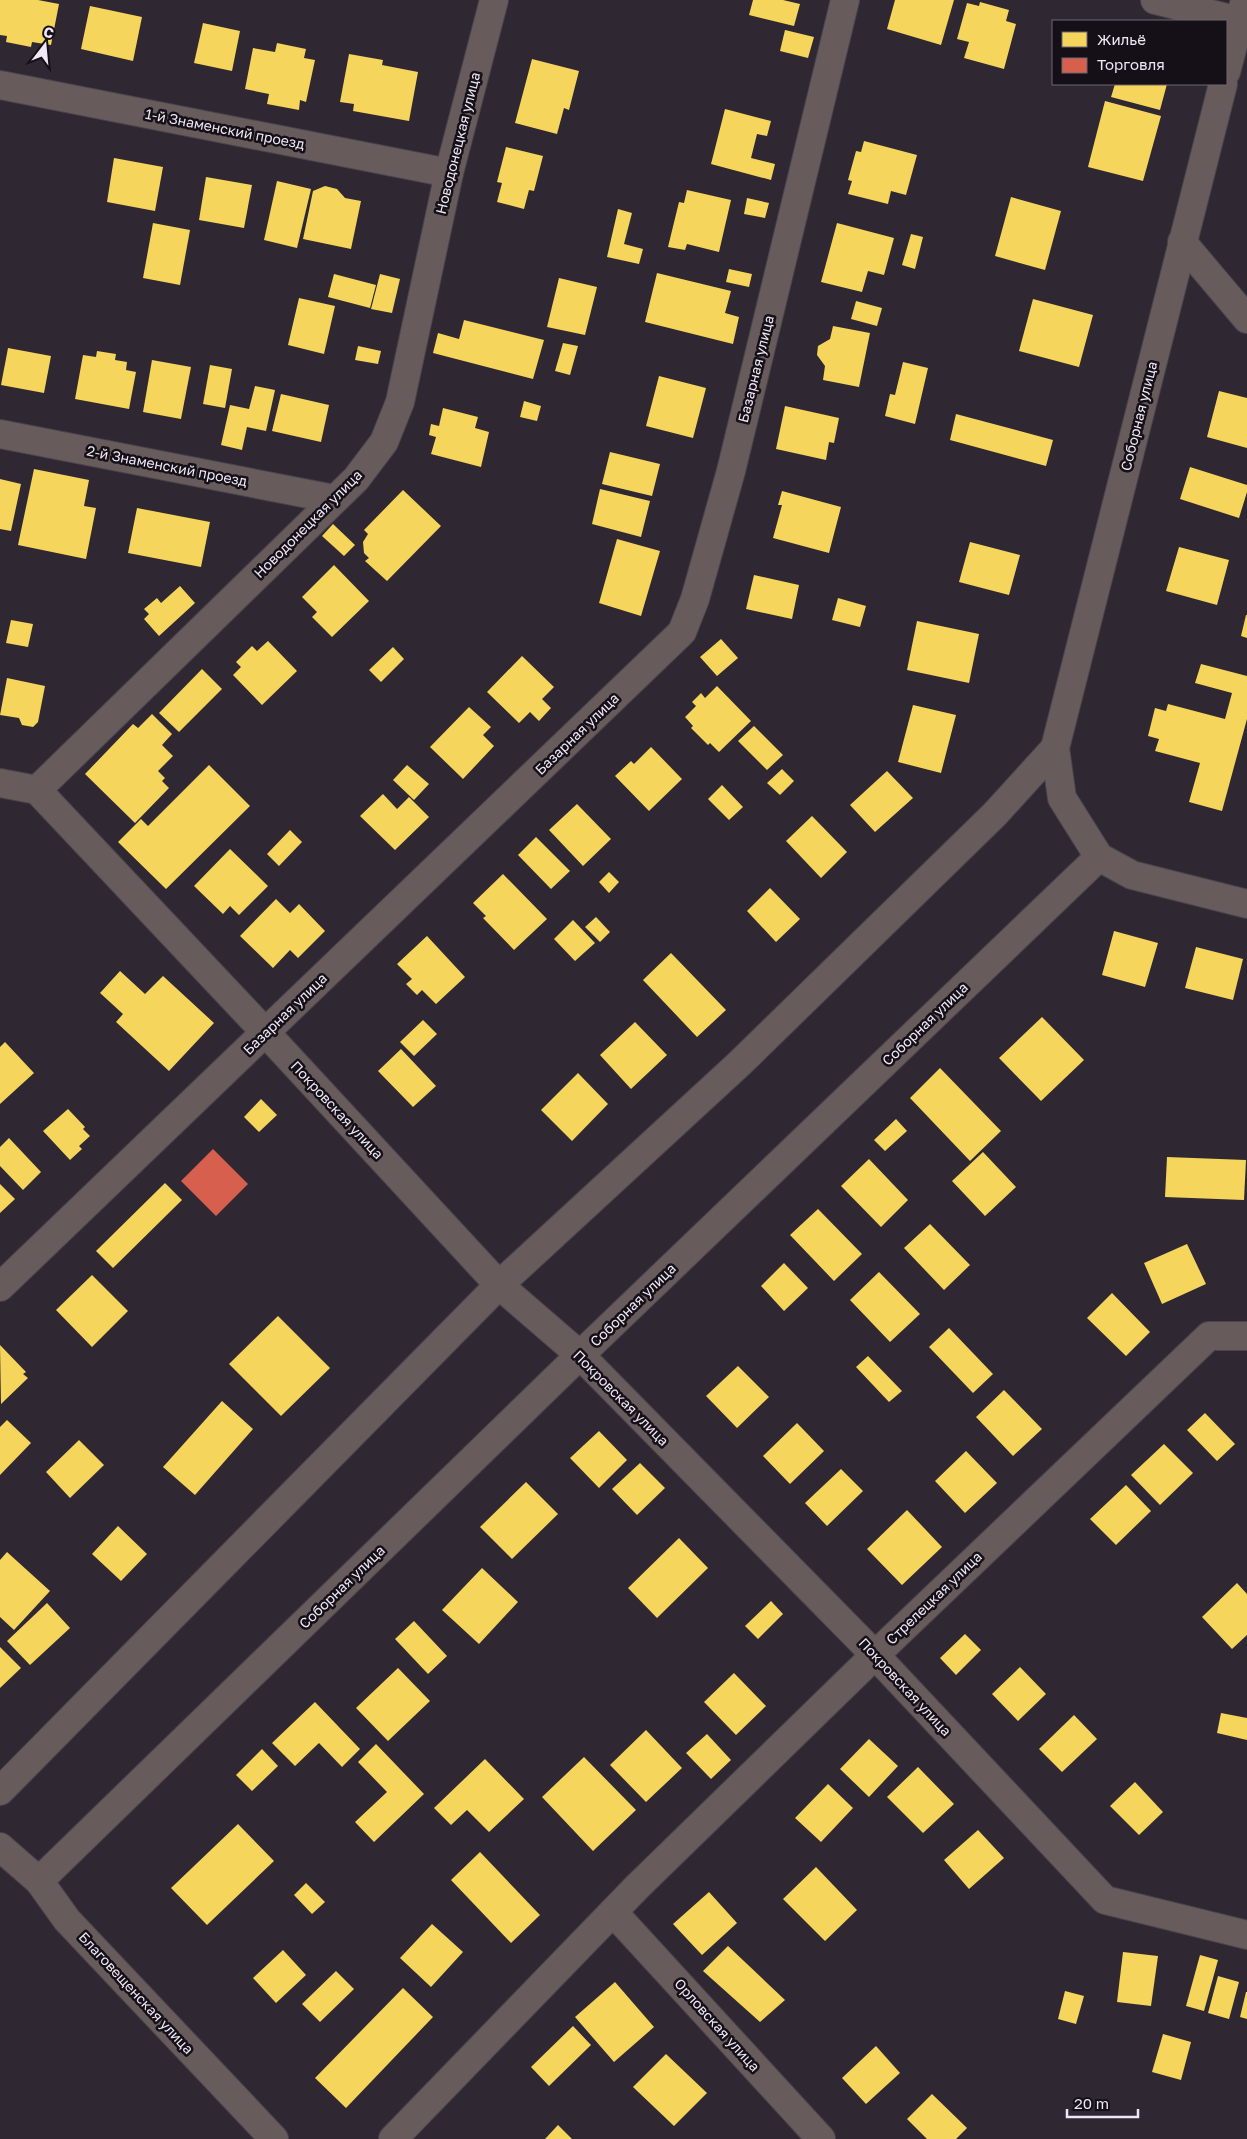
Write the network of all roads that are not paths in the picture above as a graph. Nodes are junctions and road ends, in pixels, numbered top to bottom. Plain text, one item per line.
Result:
1 (494, 0) edge
2 (845, 0) edge
3 (1155, 0) edge
4 (1244, 15) edge
5 (1227, 69) edge
6 (0, 85) edge
7 (1223, 85) edge
8 (449, 173) junction
9 (1182, 242) junction
10 (1247, 319) edge
11 (0, 434) edge
12 (334, 499) junction
13 (1055, 748) junction
14 (0, 783) edge
15 (37, 790) junction
16 (1099, 857) junction
17 (1247, 904) edge
18 (266, 1033) junction
19 (499, 1285) junction
20 (0, 1287) edge
21 (1247, 1336) edge
22 (580, 1355) junction
23 (875, 1654) junction
24 (0, 1791) edge
25 (0, 1847) edge
26 (40, 1881) junction
27 (613, 1912) junction
28 (1247, 1935) edge
29 (274, 2139) edge
30 (393, 2139) edge
31 (820, 2139) edge

1 - 8 street, Новодонецкая улица
2 - 18 street, Базарная улица
3 - 4 street
4 - 5 street
6 - 8 street, 1-й Знаменский проезд
7 - 9 street, Соборная улица
8 - 12 street, Новодонецкая улица
9 - 10 street
9 - 13 street, Соборная улица
11 - 12 street, 2-й Знаменский проезд
12 - 15 street, Новодонецкая улица
13 - 16 street, Соборная улица
13 - 19 street, Соборная улица
14 - 15 street
15 - 18 street, Покровская улица
16 - 17 street
16 - 22 street, Соборная улица
18 - 19 street, Покровская улица
18 - 20 street, Базарная улица
19 - 22 street, Покровская улица
19 - 24 street, Соборная улица
21 - 23 street, Стрелецкая улица
22 - 23 street, Покровская улица
22 - 26 street, Соборная улица
23 - 27 street, Стрелецкая улица
23 - 28 street, Покровская улица
25 - 26 street, Благовещенская улица
26 - 29 street, Благовещенская улица
27 - 30 street, Стрелецкая улица
27 - 31 street, Орловская улица

